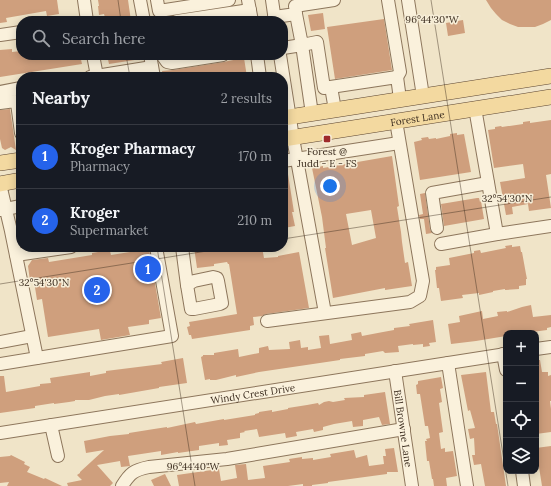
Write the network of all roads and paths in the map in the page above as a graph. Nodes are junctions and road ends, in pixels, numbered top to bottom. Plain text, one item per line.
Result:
1 (84, 0) edge
2 (140, 0) edge
3 (157, 0) edge
4 (228, 0) edge
5 (272, 0) edge
6 (334, 0) edge
7 (388, 0) edge
8 (408, 0) edge
9 (250, 10) edge
10 (296, 14) junction
11 (86, 16) edge
12 (143, 16) edge
13 (210, 16) edge
14 (275, 16) edge
15 (288, 16) edge
16 (16, 33) edge
17 (0, 35) edge
18 (302, 45) junction
19 (288, 47) edge
20 (93, 60) edge
21 (165, 60) edge
22 (191, 60) edge
23 (258, 60) edge
24 (280, 60) edge
25 (152, 66) edge
26 (93, 72) edge
27 (117, 72) edge
28 (259, 72) edge
29 (282, 72) edge
30 (551, 76) edge
31 (397, 77) junction
32 (327, 88) junction
33 (471, 88) junction
34 (16, 89) edge
35 (309, 91) junction
36 (0, 92) edge
37 (423, 96) junction
38 (551, 97) edge
39 (400, 100) junction
40 (16, 102) edge
41 (0, 104) edge
42 (475, 108) junction
43 (334, 110) junction
44 (312, 114) junction
45 (288, 118) edge
46 (396, 121) junction
47 (288, 138) edge
48 (400, 144) junction
49 (297, 159) junction
50 (288, 160) edge
51 (16, 161) edge
52 (0, 163) edge
53 (16, 181) edge
54 (488, 183) junction
55 (0, 184) edge
56 (16, 207) edge
57 (3, 209) edge
58 (551, 226) edge
59 (437, 228) dead end
60 (497, 234) junction
61 (441, 244) dead end
62 (37, 252) edge
63 (157, 252) edge
64 (183, 252) edge
65 (16, 255) junction
66 (187, 285) dead end
67 (325, 313) junction
68 (267, 321) dead end
69 (32, 336) junction
70 (0, 342) edge
71 (551, 347) edge
72 (539, 349) edge
73 (503, 354) edge
74 (37, 358) junction
75 (448, 363) junction
76 (0, 364) edge
77 (395, 371) junction
78 (51, 425) junction
79 (404, 429) junction
80 (0, 433) edge
81 (58, 456) dead end
82 (522, 474) edge
83 (122, 486) edge
84 (412, 486) edge
85 (467, 486) edge
86 (524, 486) edge

1 - 11 street
2 - 12 street
3 - 4 street
5 - 14 street
6 - 10 street
7 - 31 street
8 - 37 street
9 - 13 street
10 - 15 street
10 - 18 street
16 - 17 street
18 - 19 street
18 - 32 street
18 - 35 street
20 - 26 street
21 - 22 street
23 - 28 street
24 - 29 street
25 - 27 street
30 - 33 main road, Forest Lane
31 - 32 street
31 - 39 street
32 - 35 street
32 - 43 street
33 - 37 main road, Forest Lane
33 - 42 main road
34 - 36 street
35 - 44 street
37 - 39 main road, Forest Lane
38 - 42 main road, Forest Lane
39 - 43 main road, Forest Lane
40 - 41 street
42 - 46 main road, Forest Lane
42 - 54 street
43 - 44 main road, Forest Lane
44 - 45 main road, Forest Lane
46 - 47 main road, Forest Lane
46 - 48 street
47 - 49 street
48 - 49 street
48 - 67 street
49 - 50 street
49 - 67 street
51 - 52 main road
53 - 55 main road
54 - 59 street
54 - 60 street
55 - 57 street
56 - 57 street
57 - 65 street
58 - 60 street
60 - 61 street
62 - 65 street
63 - 74 street
64 - 66 street
65 - 69 street
67 - 68 street
69 - 70 street
69 - 74 street
71 - 72 street
73 - 75 street, Windy Crest Drive
74 - 76 street
75 - 77 street, Windy Crest Drive
75 - 85 street
77 - 78 street, Windy Crest Drive
77 - 79 street, Bill Browne Lane
78 - 80 street, Windy Crest Drive
78 - 81 street
79 - 83 street
79 - 84 street, Bill Browne Lane
82 - 86 street

